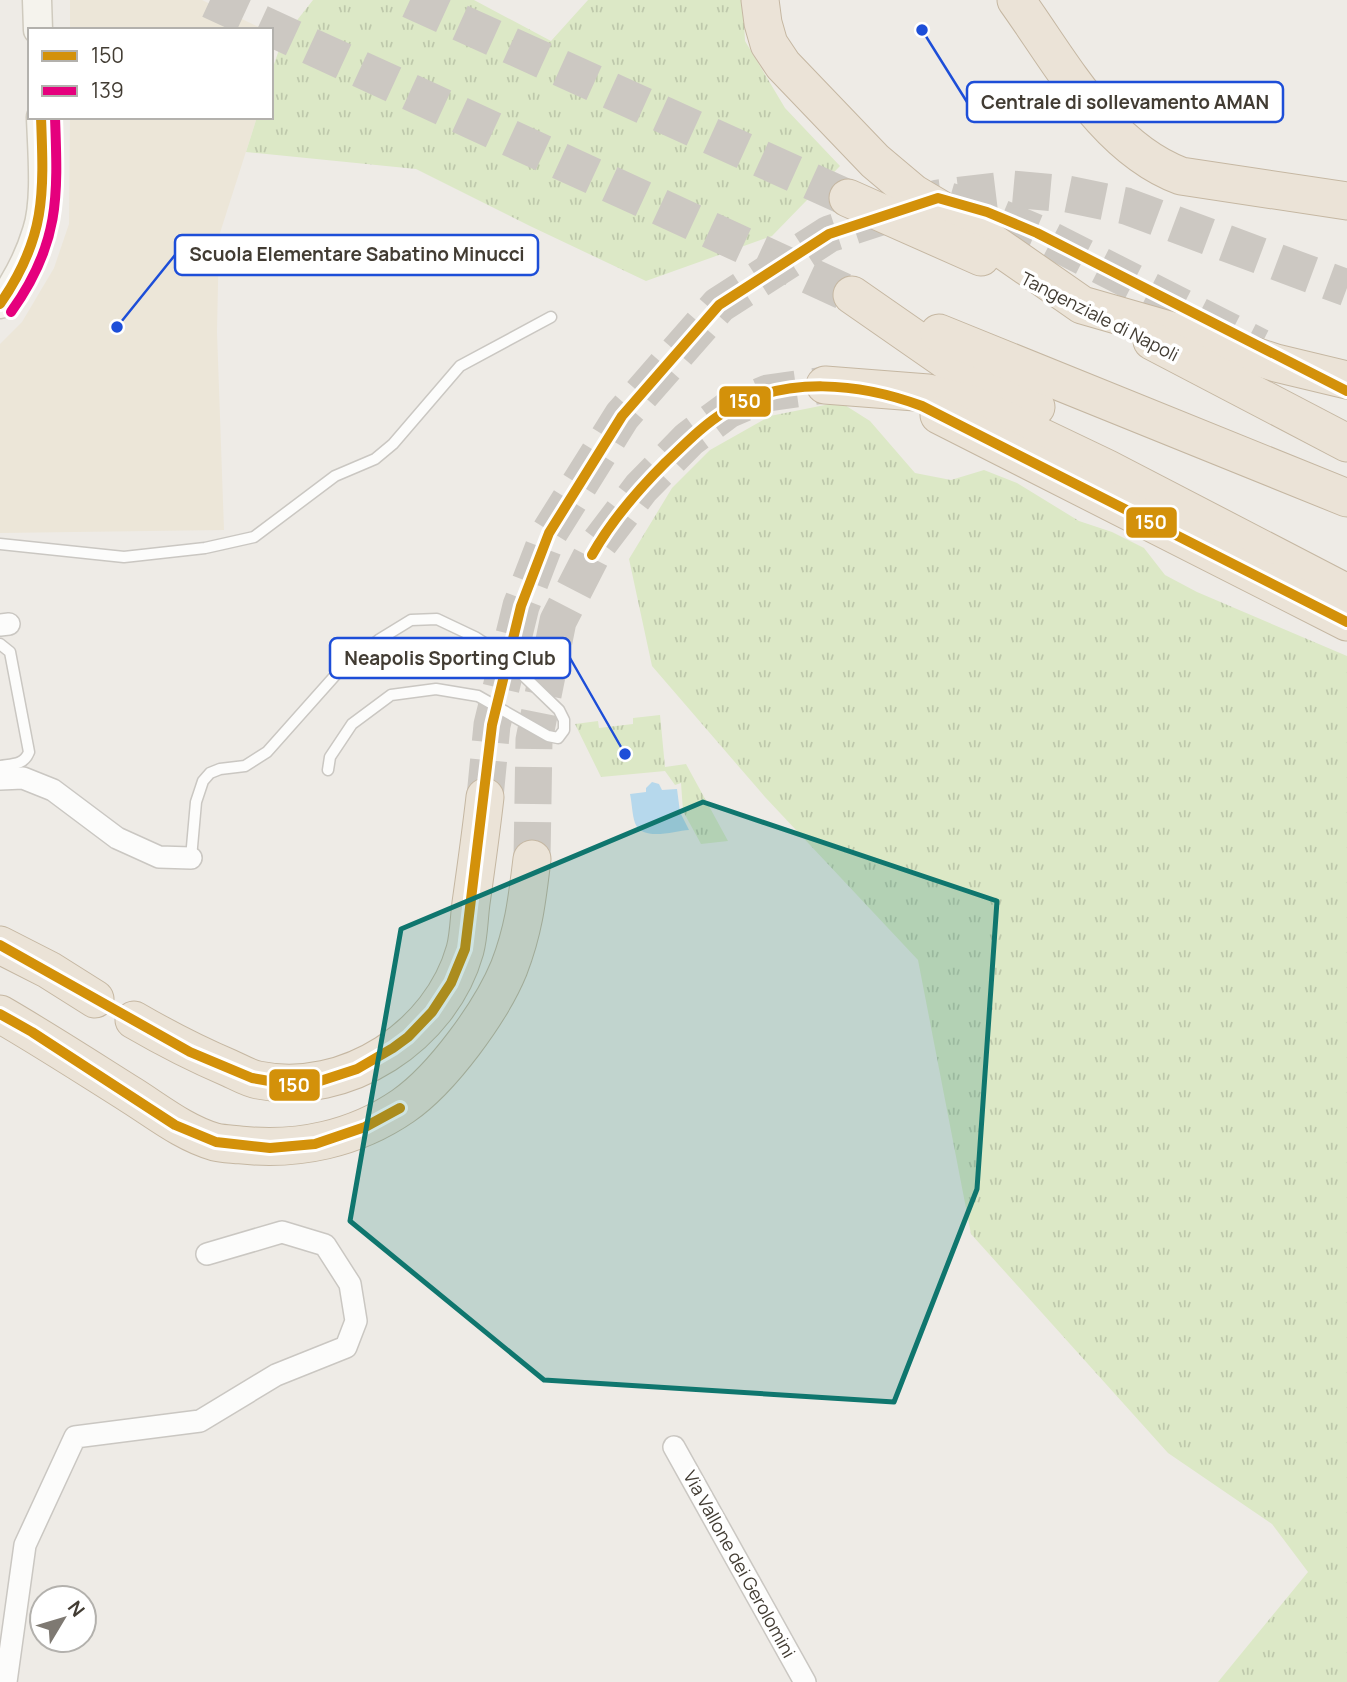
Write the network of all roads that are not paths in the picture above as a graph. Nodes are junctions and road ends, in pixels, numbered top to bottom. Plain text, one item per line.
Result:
1 (37, 0) edge
2 (760, 0) edge
3 (1016, 0) edge
4 (38, 28) edge
5 (41, 119) edge
6 (848, 198) tunnel mouth
7 (1347, 201) edge
8 (0, 303) edge
9 (1083, 305) junction
10 (551, 317) dead end
11 (1347, 380) edge
12 (1347, 443) edge
13 (1347, 498) edge
14 (0, 544) edge
15 (1347, 572) edge
16 (1347, 593) edge
17 (1347, 622) edge
18 (0, 644) edge
19 (0, 766) edge
20 (328, 770) dead end
21 (0, 779) edge
22 (485, 797) tunnel mouth
23 (191, 858) joint
24 (532, 859) tunnel mouth
25 (0, 945) edge
26 (95, 999) dead end
27 (0, 1014) edge
28 (134, 1020) dead end
29 (207, 1254) dead end
30 (674, 1447) dead end
31 (6, 1682) edge
32 (805, 1682) edge

1 - 4 main road
2 - 9 highway
3 - 7 highway
5 - 8 main road
6 - 9 highway, Tangenziale di Napoli
9 - 11 highway
9 - 12 highway, Tangenziale di Napoli
10 - 14 lane
13 - 15 highway
16 - 17 highway
18 - 19 lane
20 - 23 lane
21 - 23 street
22 - 28 highway
24 - 27 highway
25 - 26 highway
29 - 31 street
30 - 32 street, Via Vallone dei Gerolomini

